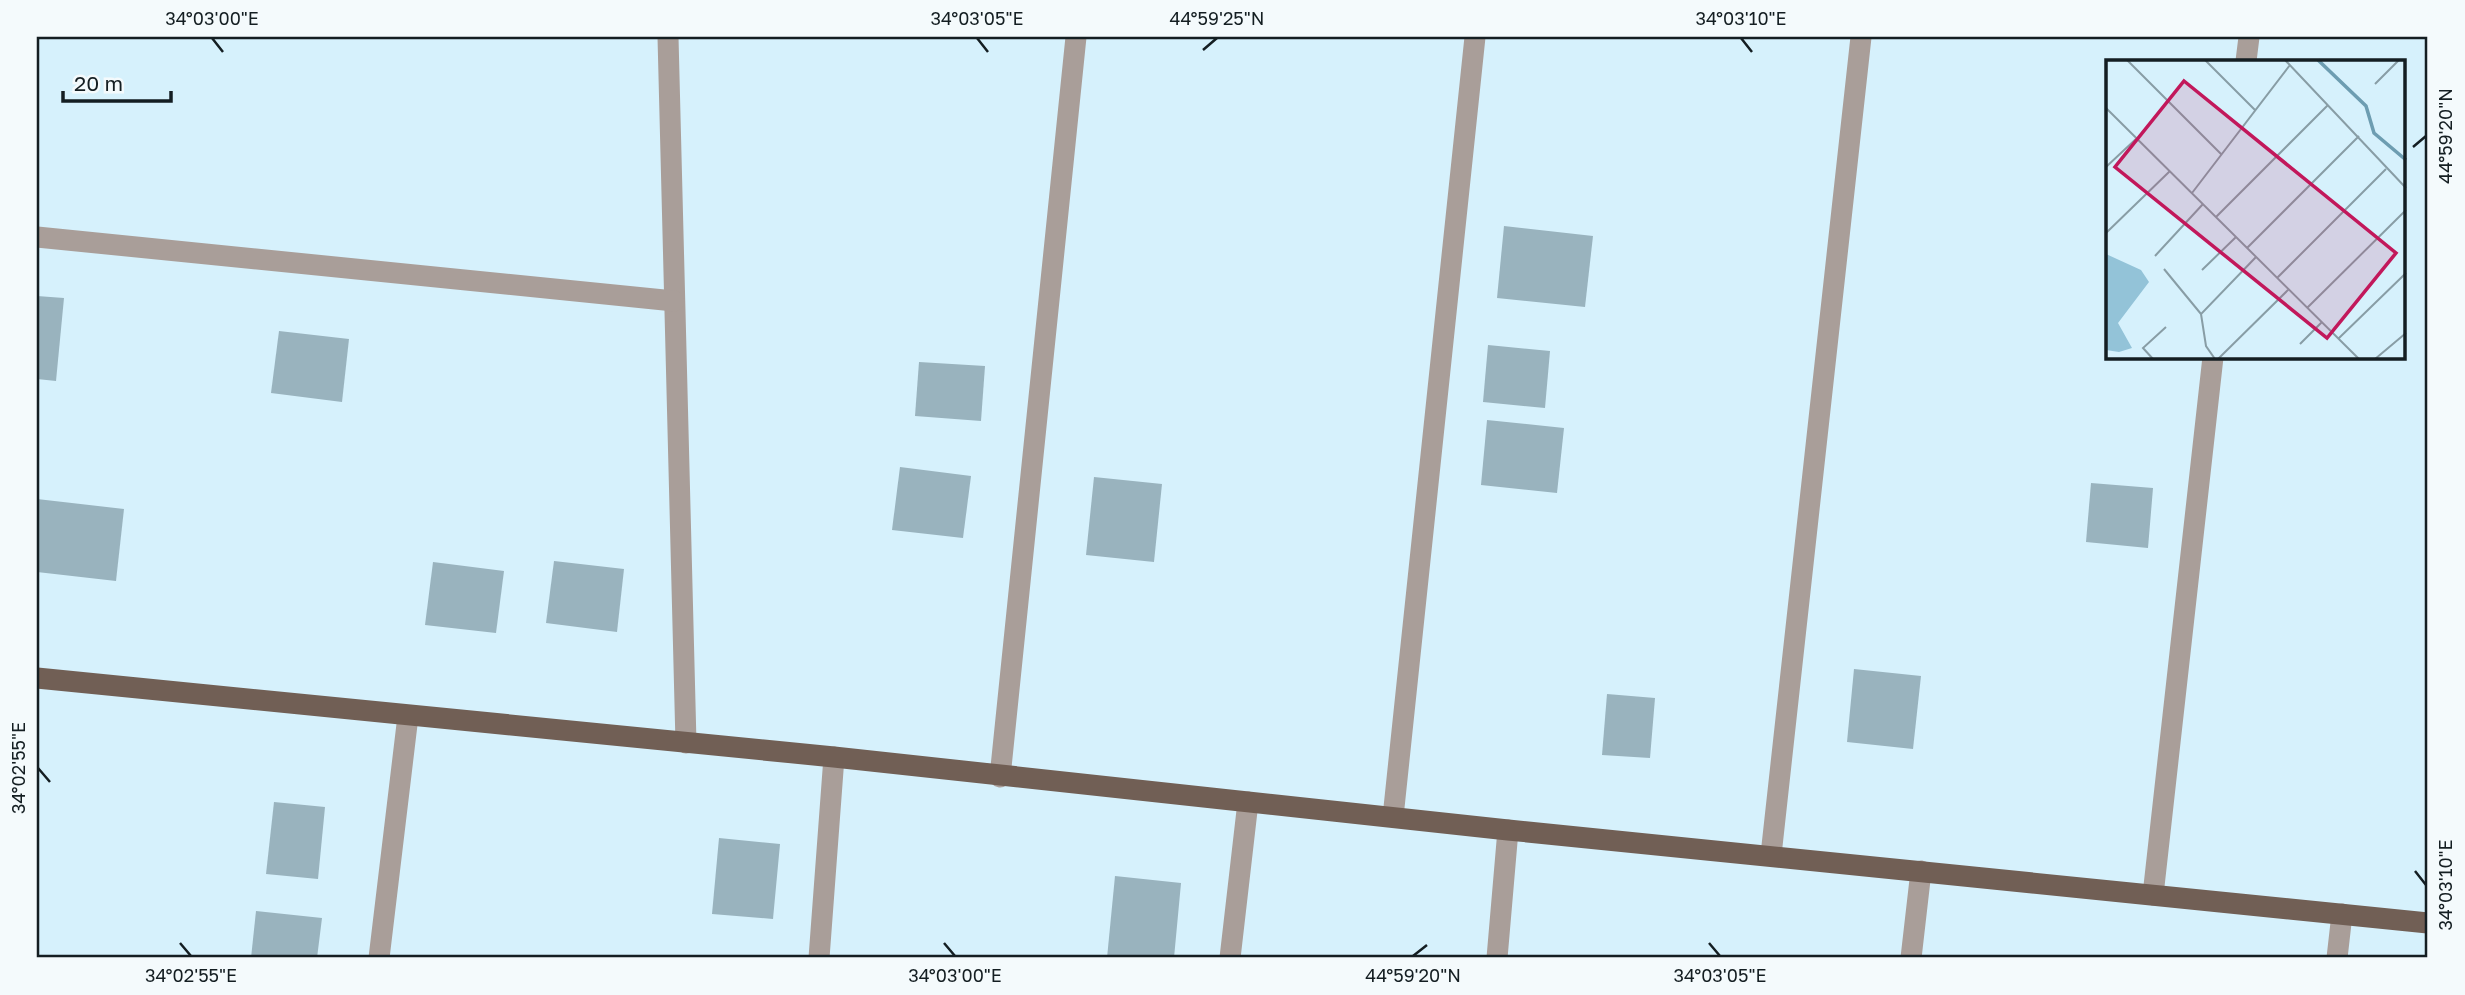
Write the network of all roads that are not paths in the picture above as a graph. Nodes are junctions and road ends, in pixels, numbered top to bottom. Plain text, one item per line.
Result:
1 (668, 37) edge
2 (1076, 37) edge
3 (1475, 37) edge
4 (1861, 37) edge
5 (2249, 37) edge
6 (2246, 60) edge
7 (37, 237) edge
8 (674, 301) junction
9 (2213, 359) edge
10 (37, 678) edge
11 (408, 716) junction
12 (685, 743) junction
13 (834, 757) junction
14 (1000, 777) junction
15 (1248, 802) junction
16 (1393, 817) junction
17 (1508, 830) junction
18 (1771, 855) junction
19 (1921, 871) junction
20 (2153, 895) junction
21 (2342, 914) junction
22 (2428, 923) edge
23 (379, 958) edge
24 (819, 958) edge
25 (1230, 958) edge
26 (1497, 958) edge
27 (1910, 958) edge
28 (2337, 958) edge

1 - 8 street
2 - 14 street
3 - 16 street
4 - 18 street
5 - 6 street
7 - 8 street
8 - 12 street
9 - 20 street
10 - 11 main road
11 - 12 main road
11 - 23 street
12 - 13 main road
13 - 14 main road
13 - 24 street
14 - 15 main road
15 - 16 main road
15 - 25 street
16 - 17 main road
17 - 18 main road
17 - 26 street
18 - 19 main road
19 - 20 main road
19 - 27 street
20 - 21 main road
21 - 22 main road
21 - 28 street

